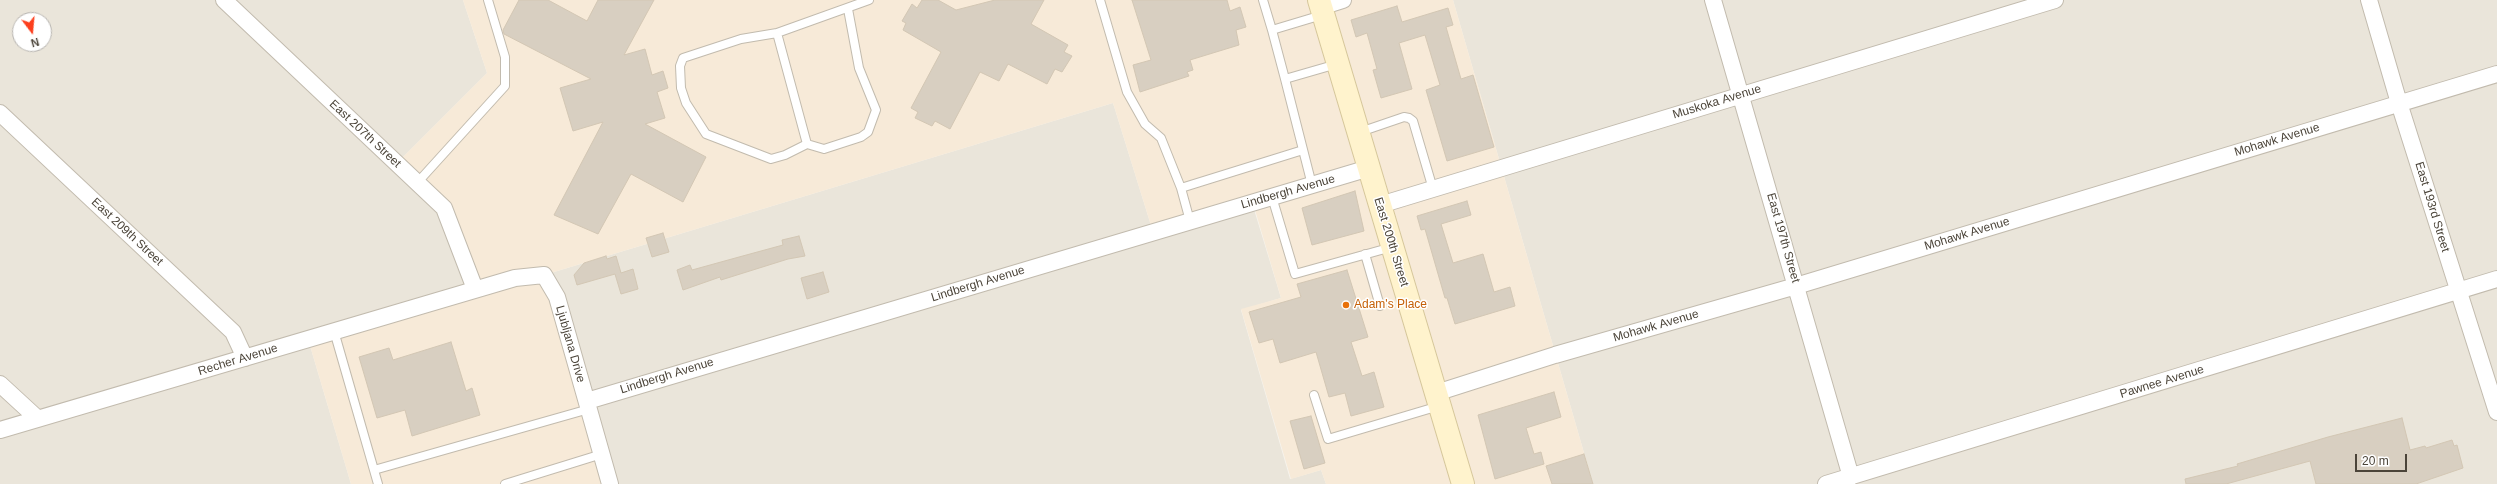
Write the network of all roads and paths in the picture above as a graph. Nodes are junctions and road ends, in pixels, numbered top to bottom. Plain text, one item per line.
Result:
1 (224, 0) edge
2 (488, 0) edge
3 (869, 0) edge
4 (1100, 0) edge
5 (1263, 0) edge
6 (1343, 0) edge
7 (1713, 0) edge
8 (2055, 0) edge
9 (2369, 0) edge
10 (1321, 7) edge
11 (848, 9) junction
12 (1272, 30) junction
13 (777, 33) junction
14 (1338, 64) junction
15 (2497, 74) edge
16 (1284, 79) junction
17 (1742, 95) junction
18 (2399, 103) junction
19 (0, 113) edge
20 (1358, 133) junction
21 (807, 144) junction
22 (1303, 150) junction
23 (1369, 168) junction
24 (417, 183) junction
25 (1312, 185) junction
26 (1181, 188) junction
27 (1434, 189) junction
28 (1272, 197) junction
29 (1380, 205) junction
30 (1190, 221) junction
31 (1392, 246) junction
32 (1365, 254) junction
33 (2497, 279) edge
34 (1796, 286) junction
35 (475, 289) junction
36 (2458, 291) junction
37 (1380, 306) dead end
38 (334, 331) junction
39 (246, 358) junction
40 (0, 384) edge
41 (1314, 395) dead end
42 (1438, 399) junction
43 (588, 405) junction
44 (2497, 412) edge
45 (38, 420) junction
46 (0, 430) edge
47 (602, 454) junction
48 (374, 470) junction
49 (1851, 476) junction
50 (378, 484) edge
51 (505, 484) edge
52 (610, 484) edge
53 (1463, 484) edge
54 (1826, 484) edge

1 - 24 street, East 207th Street
2 - 24 lane
3 - 11 lane
4 - 26 lane
5 - 12 lane
6 - 10 street
7 - 17 street, East 197th Street
8 - 17 street, Muskoka Avenue
9 - 18 street, East 193rd Street
10 - 12 lane
10 - 14 street, East 200th Street
11 - 13 lane
11 - 21 lane
12 - 16 lane
13 - 21 lane
13 - 21 lane
14 - 16 lane
14 - 20 street, East 200th Street
15 - 18 street, Mohawk Avenue
16 - 22 lane
17 - 27 street, Muskoka Avenue
17 - 34 street, East 197th Street
18 - 34 street, Mohawk Avenue
18 - 36 street, East 193rd Street
19 - 39 street, East 209th Street
20 - 23 street, East 200th Street
20 - 27 lane
22 - 25 lane
22 - 26 lane
23 - 25 street, Lindbergh Avenue
23 - 29 street, East 200th Street
24 - 35 street, East 207th Street
25 - 28 street, Lindbergh Avenue
26 - 30 lane
27 - 29 street, Muskoka Avenue
28 - 30 street, Lindbergh Avenue
28 - 32 lane
29 - 31 street, East 200th Street
30 - 43 street, Lindbergh Avenue
31 - 32 lane
31 - 42 street, East 200th Street
32 - 37 lane
33 - 36 street, Pawnee Avenue
34 - 42 street, Mohawk Avenue
34 - 49 street, East 197th Street
35 - 38 street, Recher Avenue
35 - 43 street, Ljubljana Drive
36 - 44 street, East 193rd Street
36 - 49 street, Pawnee Avenue
38 - 39 street, Recher Avenue
38 - 48 lane
39 - 45 street, Recher Avenue
40 - 45 street
41 - 42 lane
42 - 53 street, East 200th Street
43 - 47 street, Ljubljana Drive
43 - 48 lane
45 - 46 street, Recher Avenue
47 - 51 lane
47 - 52 street, Ljubljana Drive
48 - 50 lane
49 - 54 street, Pawnee Avenue

